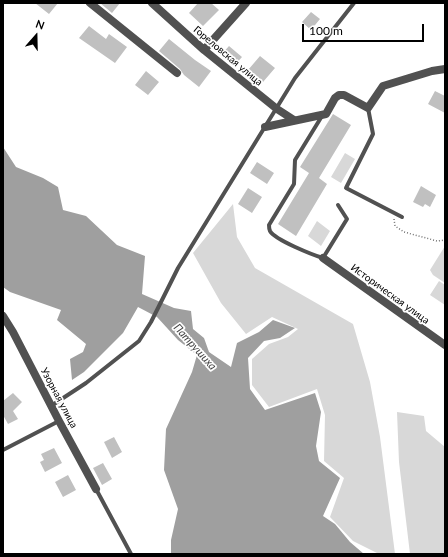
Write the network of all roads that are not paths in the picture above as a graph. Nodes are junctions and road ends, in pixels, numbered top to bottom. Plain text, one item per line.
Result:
1 (90, 3) edge
2 (152, 3) edge
3 (246, 3) edge
4 (354, 3) edge
5 (204, 50) junction
6 (445, 69) edge
7 (177, 73) dead end
8 (368, 108) junction
9 (277, 109) junction
10 (322, 115) junction
11 (294, 120) junction
12 (265, 127) junction
13 (338, 205) dead end
14 (402, 217) dead end
15 (323, 258) junction
16 (3, 316) edge
17 (445, 345) edge
18 (51, 406) junction
19 (59, 421) junction
20 (3, 450) edge
21 (96, 489) joint
22 (131, 554) edge

1 - 7 street
2 - 5 street, Гореловская улица
3 - 5 street
4 - 9 lane
5 - 9 street, Гореловская улица
6 - 8 street
8 - 10 street
8 - 14 lane
9 - 11 street, Гореловская улица
9 - 12 lane
10 - 11 street
10 - 15 lane
11 - 12 street
12 - 18 lane
13 - 15 lane
15 - 17 street, Историческая улица
16 - 18 street, Узорная улица
18 - 19 street, Узорная улица
19 - 20 lane
19 - 21 street, Узорная улица
21 - 22 lane

